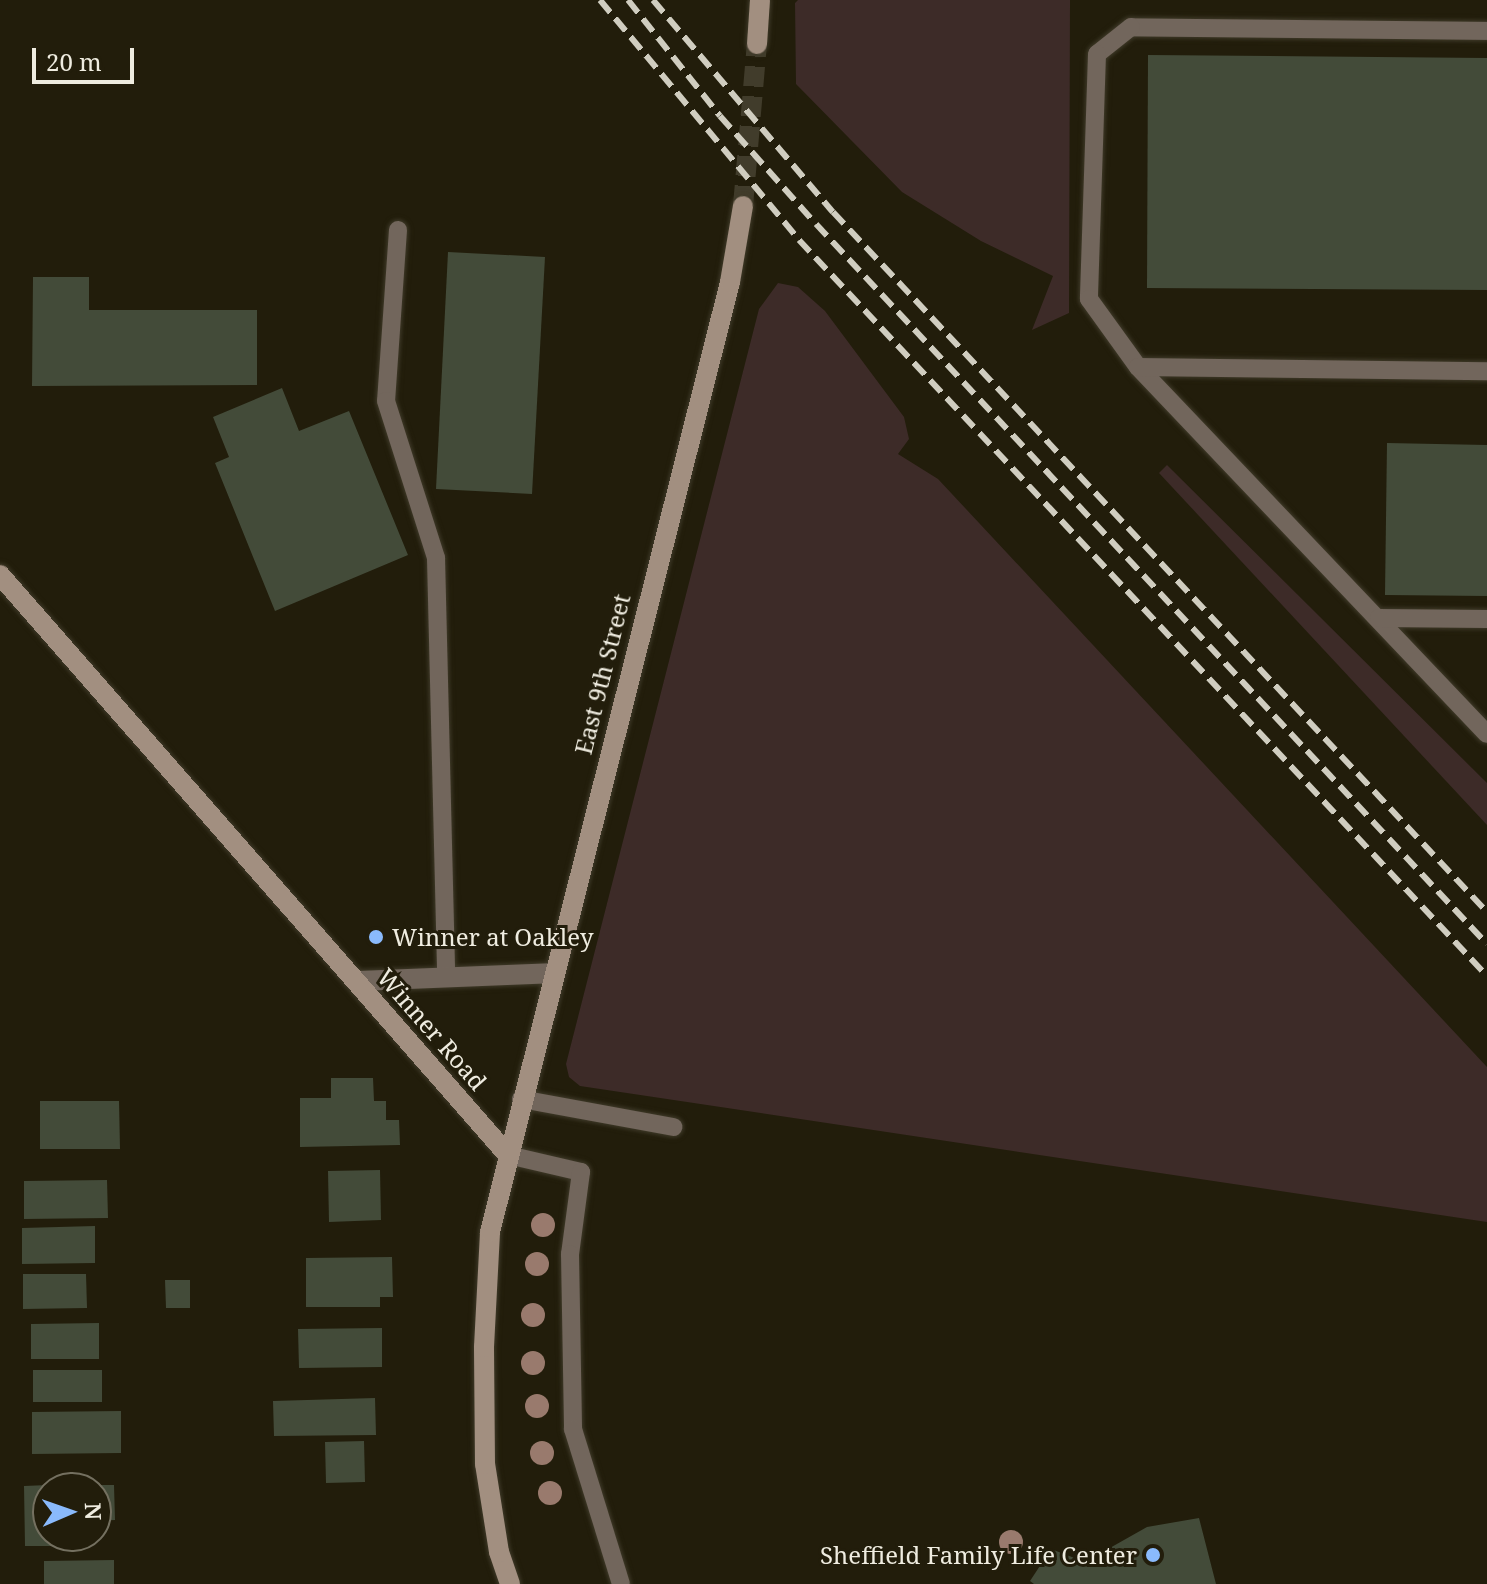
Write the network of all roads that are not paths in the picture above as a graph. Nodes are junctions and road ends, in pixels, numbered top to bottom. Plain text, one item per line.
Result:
1 (760, 0) edge
2 (1487, 31) edge
3 (757, 44) tunnel mouth
4 (743, 206) tunnel mouth
5 (398, 230) dead end
6 (1138, 367) junction
7 (1487, 371) edge
8 (0, 575) edge
9 (1379, 618) junction
10 (1487, 619) edge
11 (1487, 734) edge
12 (553, 973) junction
13 (446, 977) junction
14 (356, 981) junction
15 (521, 1099) junction
16 (673, 1127) dead end
17 (508, 1155) junction
18 (510, 1584) edge
19 (621, 1584) edge

1 - 3 main road
2 - 6 lane
4 - 12 main road, East 9th Street
5 - 13 lane
6 - 7 lane
6 - 9 lane
8 - 14 main road, Winner Road
9 - 10 lane
9 - 11 lane
12 - 13 street
12 - 15 main road, East 9th Street
13 - 14 street
14 - 17 main road, Winner Road
15 - 16 lane
15 - 17 main road, East 9th Street
17 - 18 main road
17 - 19 lane

